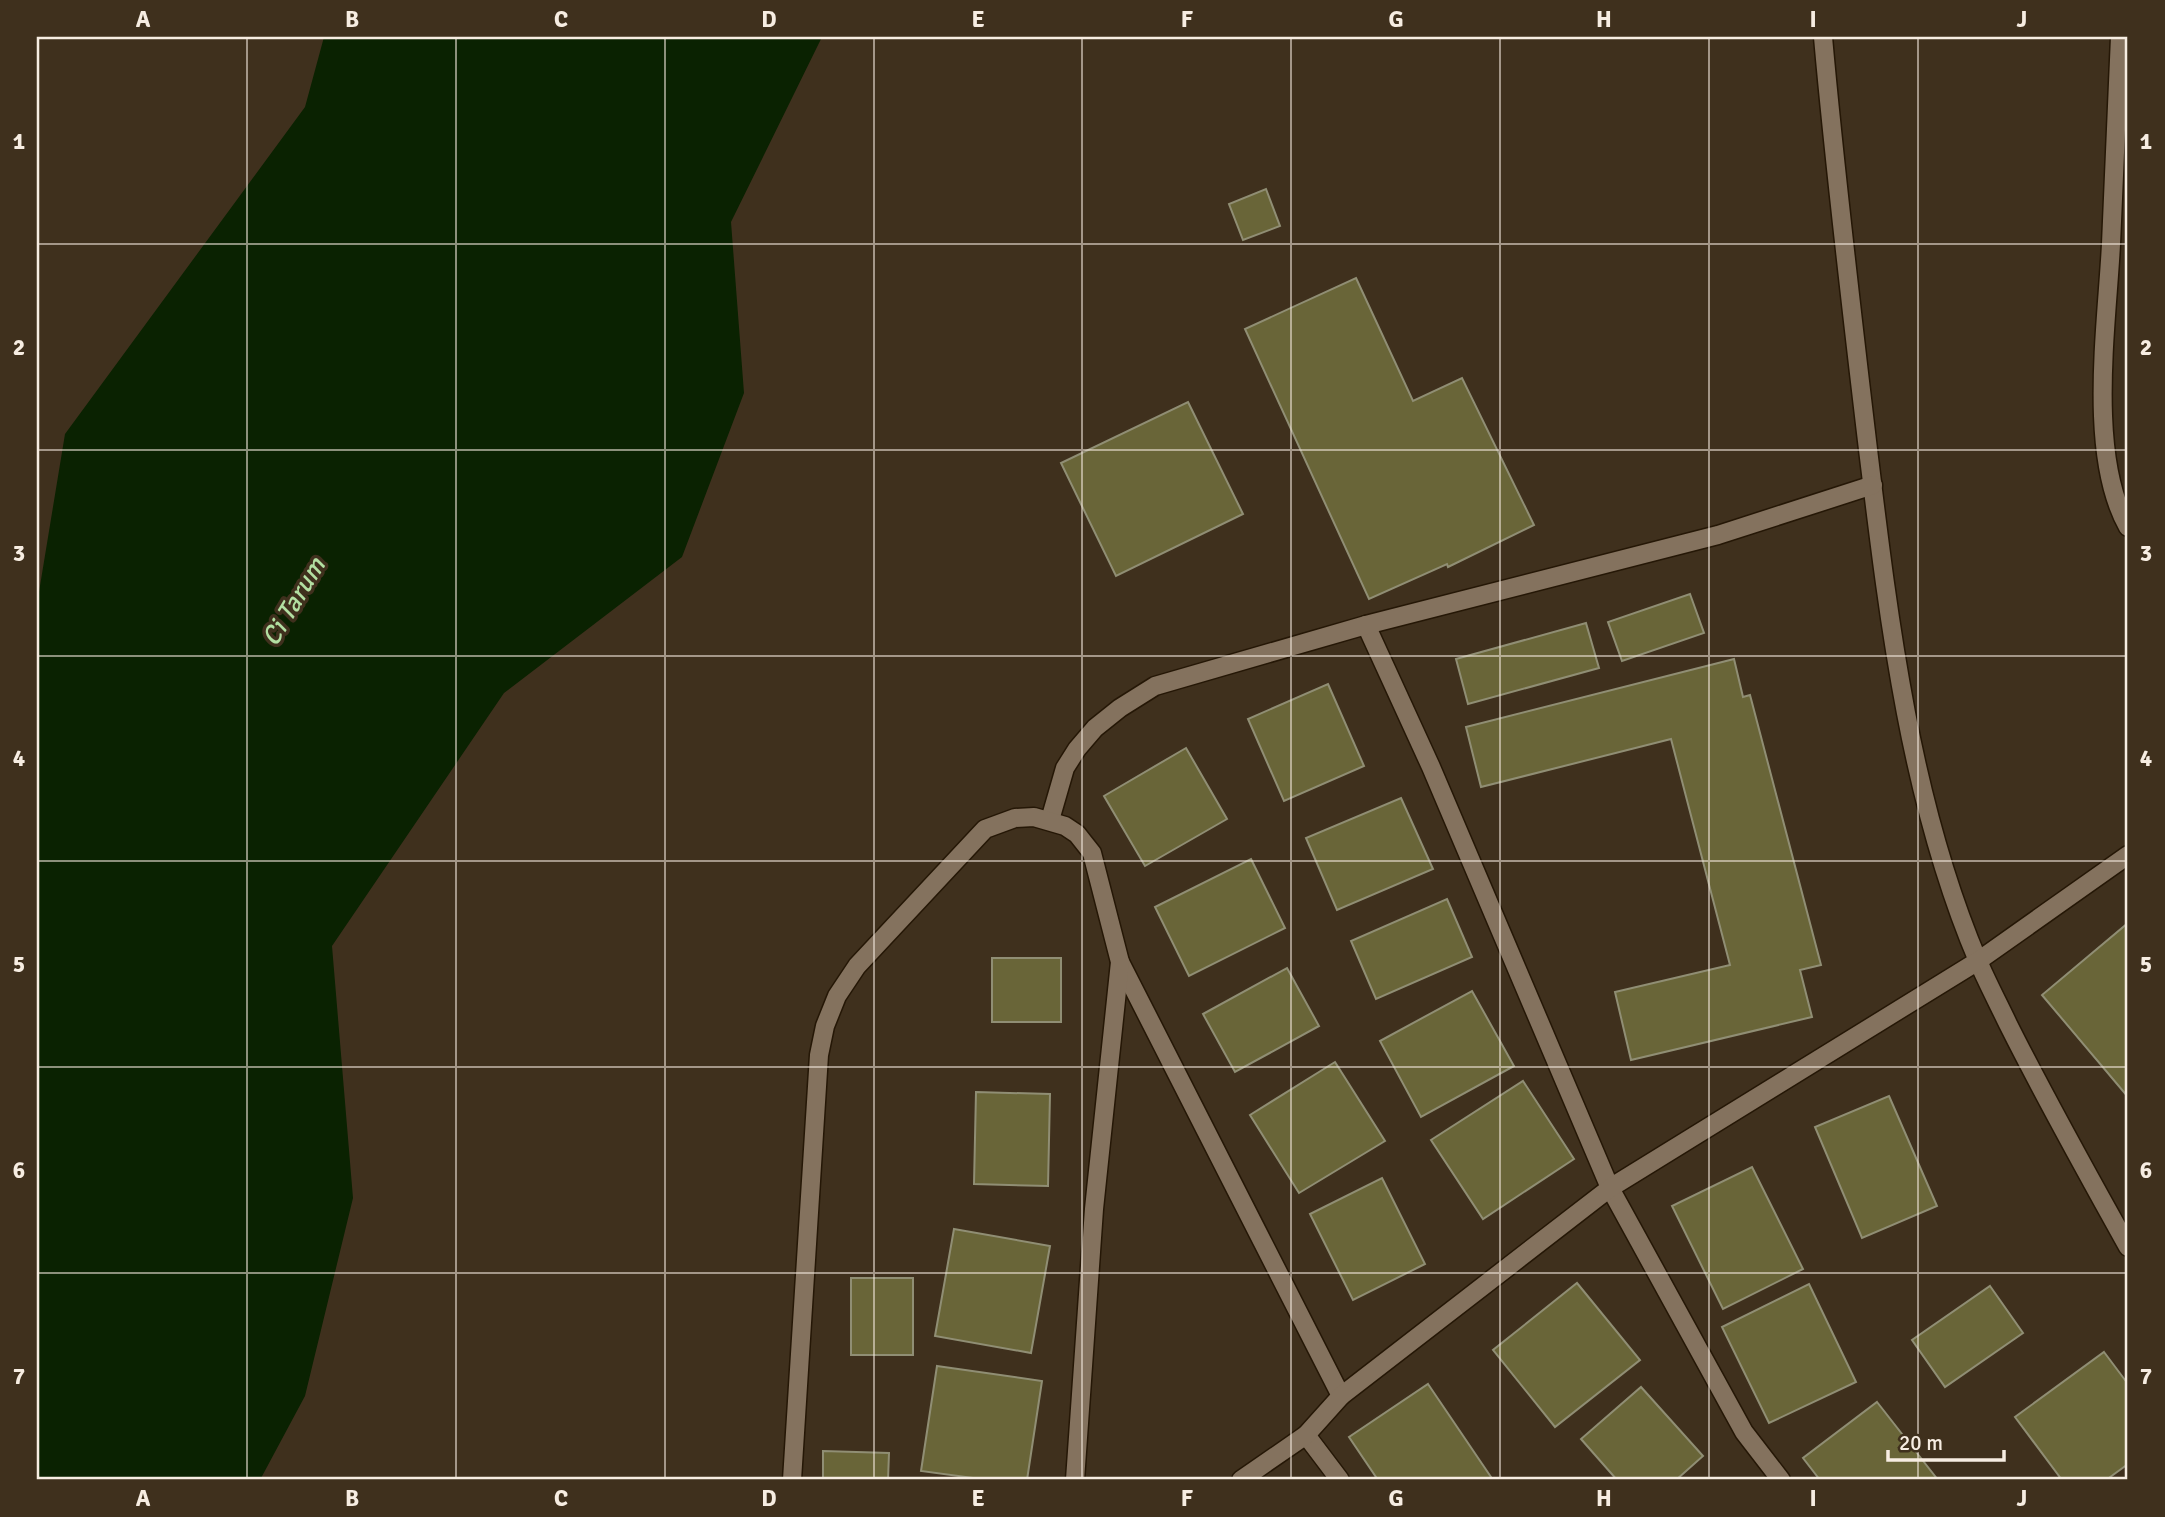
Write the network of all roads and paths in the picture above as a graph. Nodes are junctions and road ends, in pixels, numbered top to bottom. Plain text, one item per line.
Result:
1 (1823, 37) edge
2 (2120, 37) edge
3 (1873, 485) junction
4 (2128, 527) edge
5 (1366, 625) junction
6 (1050, 820) junction
7 (2128, 855) edge
8 (1978, 961) junction
9 (1120, 962) junction
10 (1610, 1188) junction
11 (2128, 1247) edge
12 (1340, 1396) junction
13 (1306, 1435) junction
14 (792, 1480) edge
15 (1075, 1480) edge
16 (1241, 1480) edge
17 (1340, 1480) edge
18 (1781, 1480) edge

1 - 3 street
2 - 4 street
3 - 5 street
3 - 8 street
5 - 6 street
5 - 10 street
6 - 9 street
6 - 14 street
7 - 8 street
8 - 10 street
8 - 11 street
9 - 12 street
9 - 15 street
10 - 12 street
10 - 18 street
12 - 13 street
13 - 16 street
13 - 17 street

